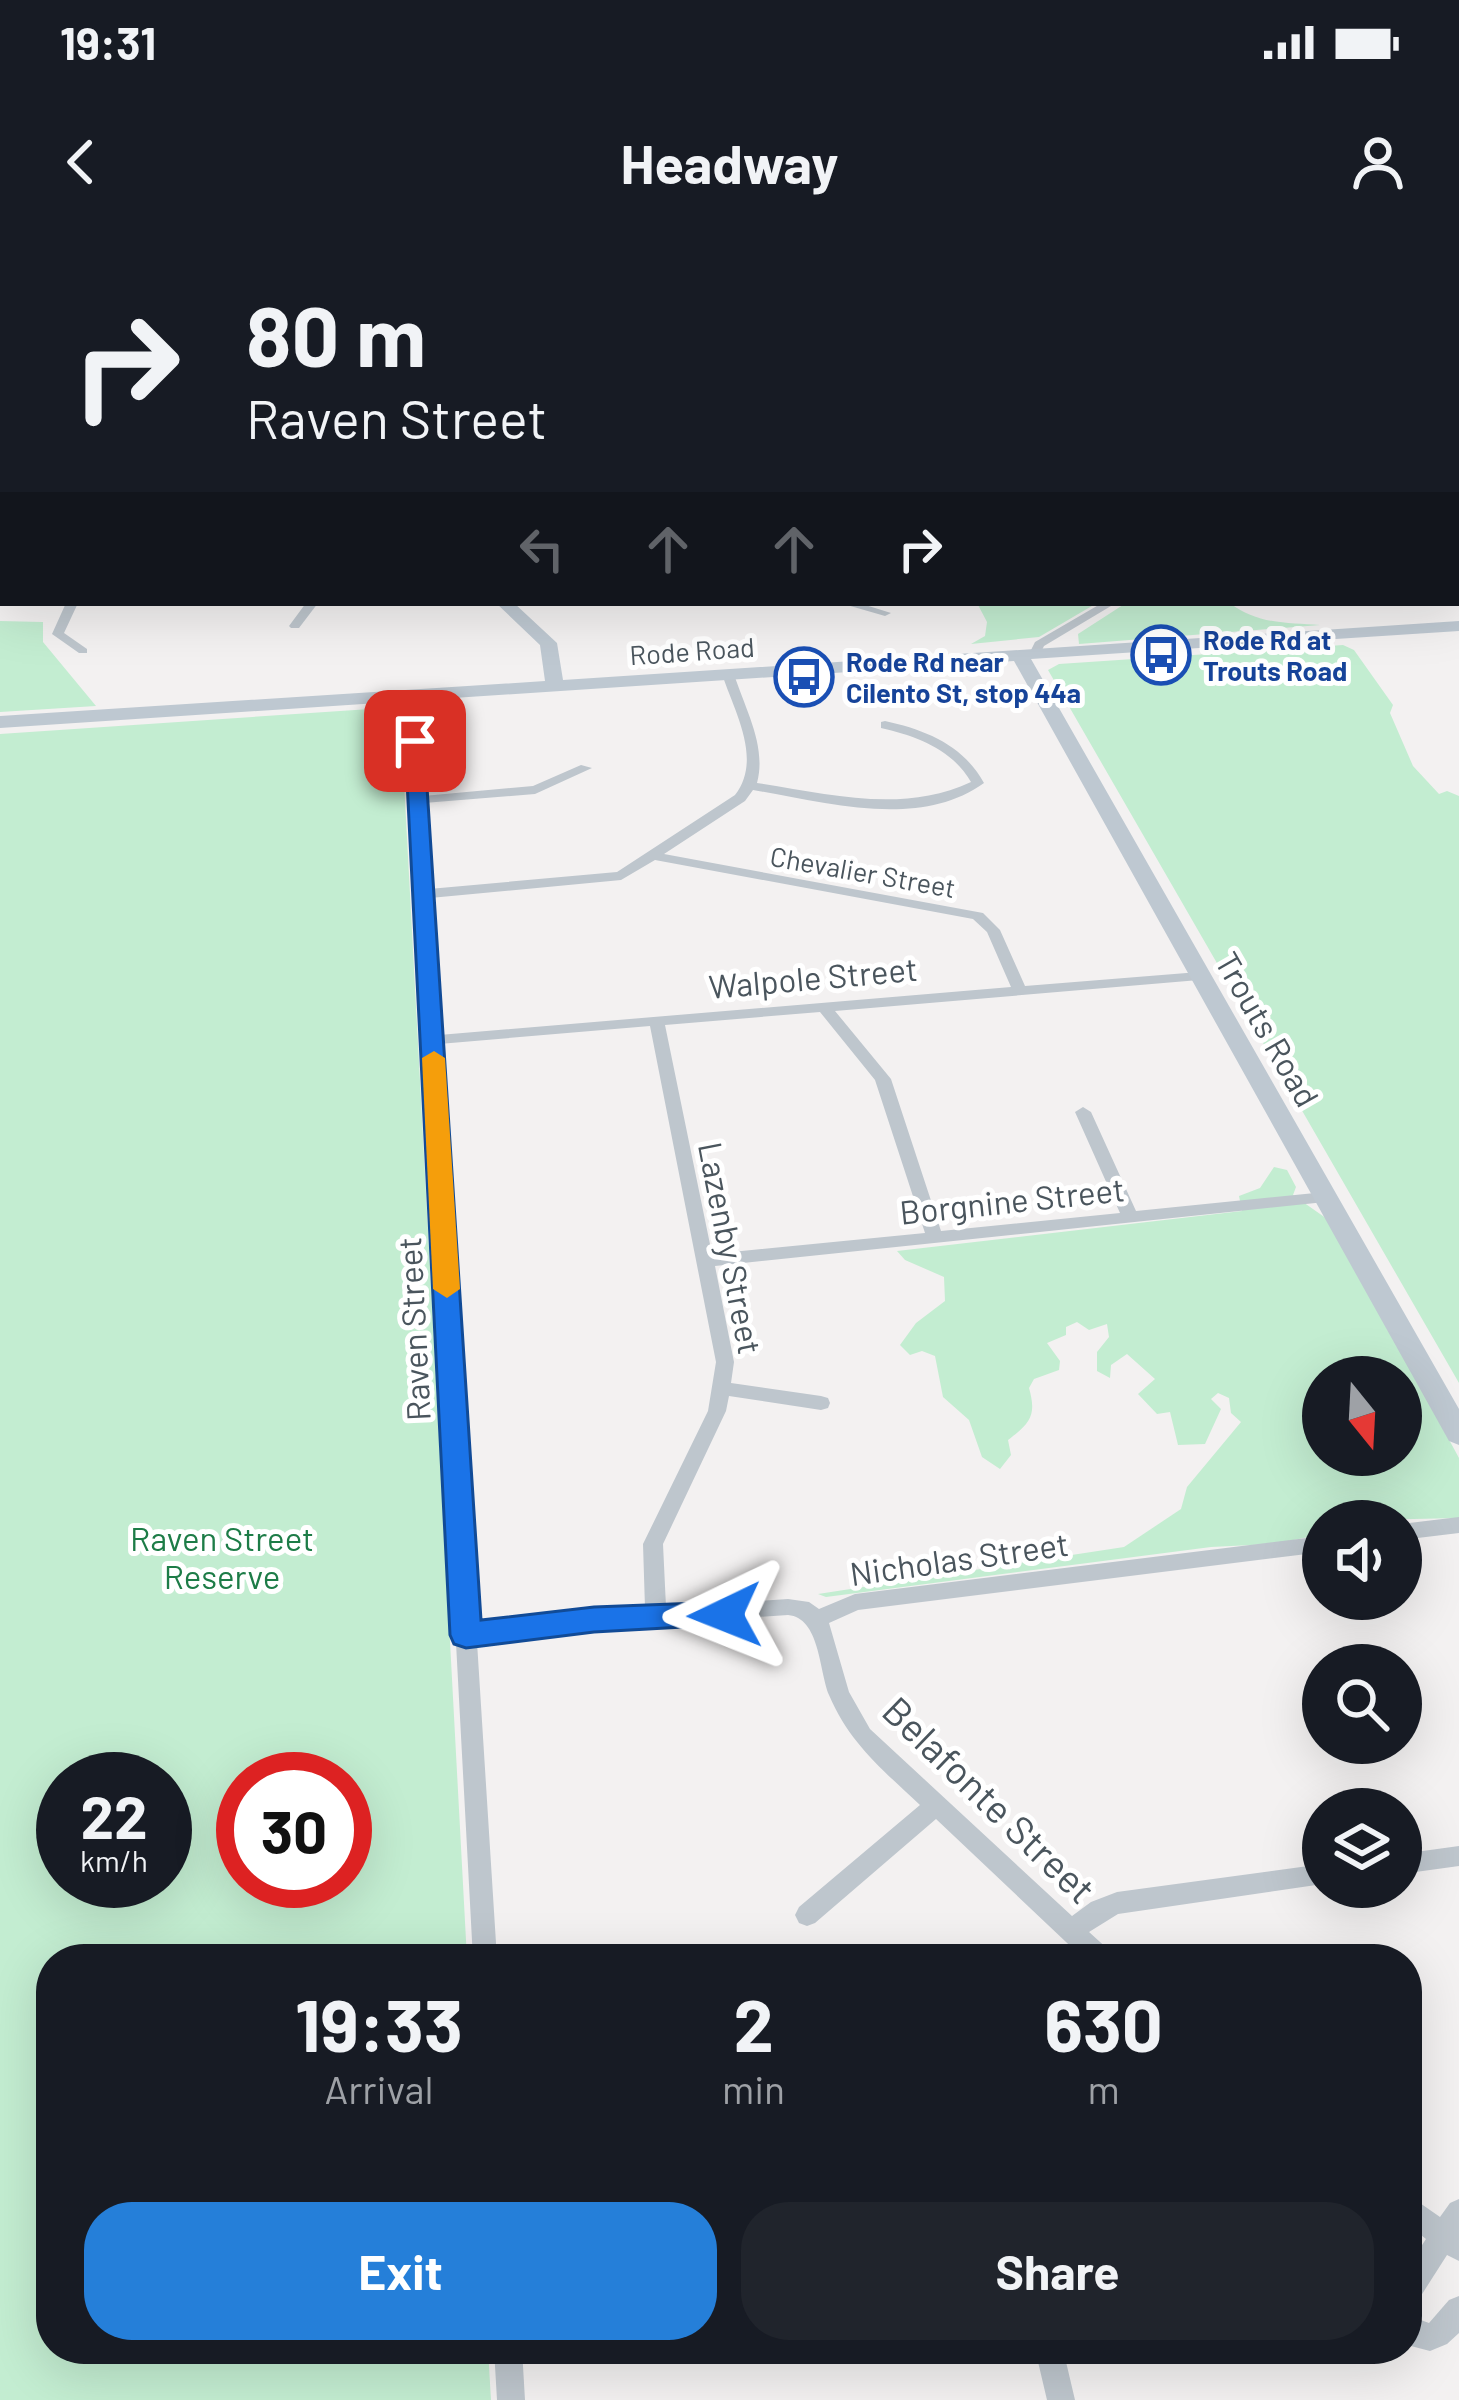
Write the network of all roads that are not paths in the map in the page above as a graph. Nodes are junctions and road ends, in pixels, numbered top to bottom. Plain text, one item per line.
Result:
1 (71, 606) edge
2 (310, 606) edge
3 (507, 606) edge
4 (858, 606) edge
5 (1105, 606) edge
6 (885, 613) dead end
7 (295, 626) dead end
8 (1459, 626) edge
9 (1060, 634) junction
10 (83, 651) dead end
11 (1030, 653) junction
12 (1075, 653) junction
13 (728, 674) junction
14 (555, 686) junction
15 (412, 694) junction
16 (0, 722) edge
17 (885, 725) dead end
18 (586, 769) dead end
19 (752, 786) junction
20 (925, 799) junction
21 (419, 800) junction
22 (936, 813) dead end
23 (655, 856) junction
24 (424, 894) junction
25 (1199, 976) junction
26 (1020, 991) junction
27 (824, 1006) junction
28 (657, 1021) junction
29 (433, 1040) junction
30 (1083, 1112) dead end
31 (1325, 1197) junction
32 (1131, 1218) junction
33 (935, 1238) junction
34 (704, 1261) junction
35 (724, 1389) junction
36 (821, 1402) dead end
37 (1459, 1434) edge
38 (1459, 1525) edge
39 (1422, 1529) edge
40 (1302, 1547) edge
41 (656, 1617) junction
42 (817, 1619) junction
43 (466, 1635) junction
44 (934, 1807) junction
45 (1459, 1856) edge
46 (1422, 1861) edge
47 (1302, 1877) edge
48 (807, 1915) dead end
49 (1070, 1932) junction
50 (484, 1944) edge
51 (1084, 1944) edge
52 (1422, 2215) edge
53 (1454, 2232) edge
54 (1422, 2273) edge
55 (1459, 2310) edge
56 (1422, 2336) edge
57 (509, 2364) edge
58 (1053, 2364) edge
59 (511, 2400) edge
60 (1061, 2400) edge

1 - 10 street
2 - 7 street
3 - 14 street
4 - 6 street
5 - 9 street
8 - 12 street, Rode Road
9 - 11 street
9 - 12 street
11 - 12 street, Rode Road
11 - 13 street, Rode Road
11 - 25 street, Trouts Road
13 - 14 street, Rode Road
13 - 19 street
14 - 15 street, Rode Road
15 - 16 street, Rode Road
15 - 21 street, Raven Street
17 - 20 street
18 - 21 street
19 - 20 street
19 - 23 street
20 - 22 street
21 - 24 street, Raven Street
23 - 24 street
23 - 26 street, Chevalier Street
24 - 29 street, Raven Street
25 - 26 street, Walpole Street
25 - 31 street, Trouts Road
26 - 27 street, Walpole Street
27 - 28 street, Walpole Street
27 - 33 street
28 - 29 street, Walpole Street
28 - 34 street, Lazenby Street
29 - 43 street, Raven Street
30 - 32 street
31 - 32 street, Borgnine Street
31 - 37 street, Trouts Road
32 - 33 street, Borgnine Street
33 - 34 street, Borgnine Street
34 - 35 street, Lazenby Street
35 - 36 street
35 - 41 street, Lazenby Street
38 - 39 street
40 - 42 street, Nicholas Street
41 - 42 street, Nicholas Street
41 - 43 street, Nicholas Street
42 - 44 street, Belafonte Street
43 - 50 street, Raven Street
44 - 48 street
44 - 49 street, Belafonte Street
45 - 46 street
47 - 49 street
49 - 51 street, Belafonte Street
52 - 53 street
53 - 54 street
55 - 56 street
57 - 59 street
58 - 60 street

